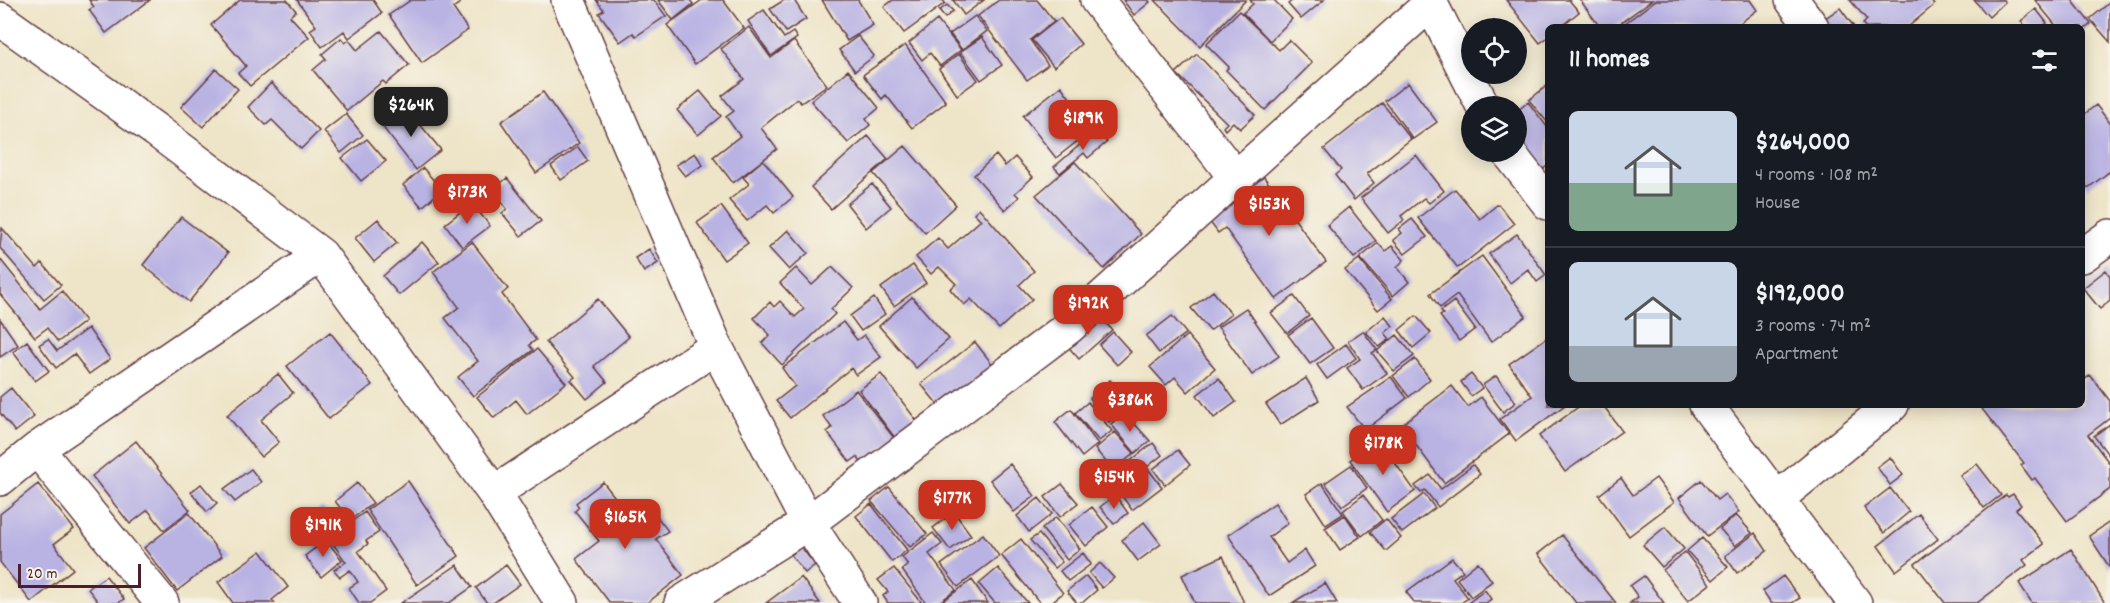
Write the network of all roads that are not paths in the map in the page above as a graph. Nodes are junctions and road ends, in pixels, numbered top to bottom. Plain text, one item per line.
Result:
1 (568, 0) edge
2 (1097, 0) edge
3 (1792, 0) edge
4 (1430, 2) edge
5 (0, 19) edge
6 (1810, 24) edge
7 (1478, 96) edge
8 (1516, 162) edge
9 (1235, 177) junction
10 (1545, 199) edge
11 (2110, 236) edge
12 (2085, 254) edge
13 (321, 255) junction
14 (716, 346) junction
15 (1708, 408) edge
16 (1888, 408) edge
17 (37, 449) junction
18 (0, 479) edge
19 (494, 493) junction
20 (1778, 498) junction
21 (808, 523) junction
22 (162, 603) edge
23 (562, 603) edge
24 (681, 603) edge
25 (860, 603) edge
26 (1855, 603) edge

1 - 14 street
2 - 9 street
3 - 6 street
4 - 7 street
4 - 9 street
5 - 13 street
8 - 10 street
9 - 21 street
11 - 12 street
13 - 17 street
13 - 19 street
14 - 19 street
14 - 21 street
15 - 20 street
16 - 20 street
17 - 18 street
17 - 22 street
19 - 23 street
20 - 26 street
21 - 24 street
21 - 25 street

